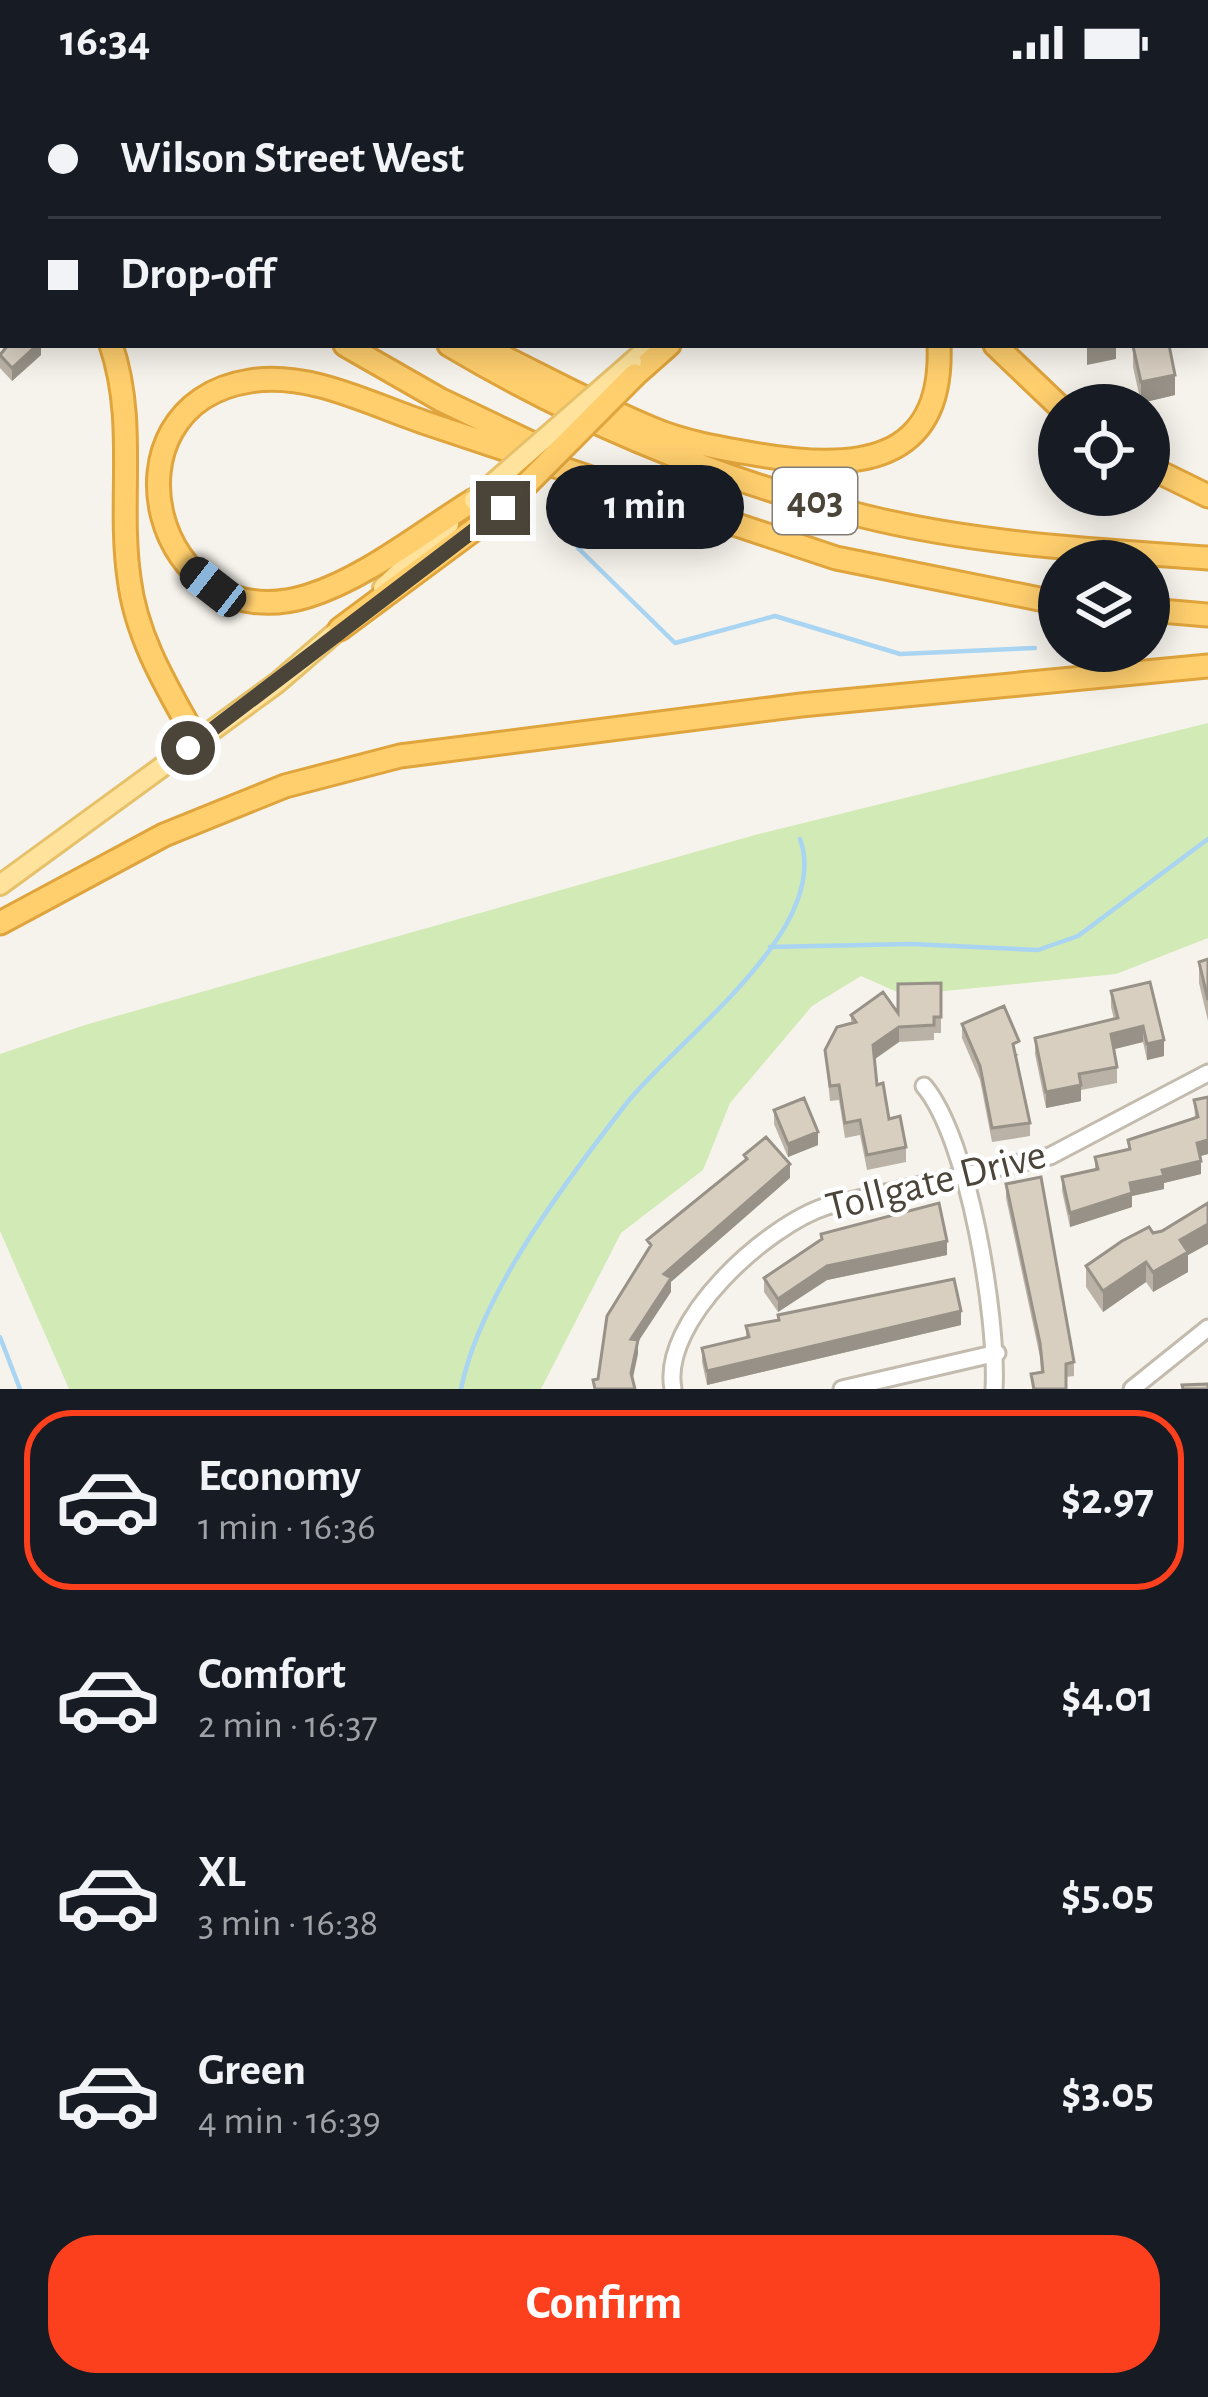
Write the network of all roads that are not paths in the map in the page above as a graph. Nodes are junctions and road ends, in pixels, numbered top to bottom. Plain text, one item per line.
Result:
1 (112, 348) edge
2 (351, 348) edge
3 (455, 348) edge
4 (485, 348) edge
5 (649, 348) edge
6 (665, 348) edge
7 (939, 348) edge
8 (998, 348) edge
9 (634, 369) junction
10 (1038, 386) edge
11 (1170, 477) edge
12 (642, 495) junction
13 (1208, 496) edge
14 (474, 500) junction
15 (1208, 558) edge
16 (1038, 599) edge
17 (1170, 612) edge
18 (1208, 615) edge
19 (340, 629) junction
20 (1208, 666) edge
21 (197, 742) junction
22 (0, 885) edge
23 (0, 922) edge
24 (1208, 1072) edge
25 (924, 1086) dead end
26 (962, 1177) junction
27 (1208, 1328) edge
28 (997, 1353) junction
29 (673, 1389) edge
30 (842, 1389) edge
31 (994, 1389) edge
32 (1132, 1389) edge

1 - 21 highway
2 - 12 highway, 403
3 - 15 highway, 403
4 - 7 highway
5 - 9 main road
6 - 9 highway
8 - 10 highway
9 - 14 main road, bridge
9 - 19 highway, bridge
11 - 13 highway
12 - 14 highway
12 - 16 highway, 403
14 - 19 main road
17 - 18 highway
19 - 21 main road
20 - 23 highway
21 - 22 main road
24 - 26 street, Tollgate Drive
25 - 26 street
26 - 28 street
26 - 29 street, Tollgate Drive
27 - 32 street
28 - 30 street
28 - 31 street

